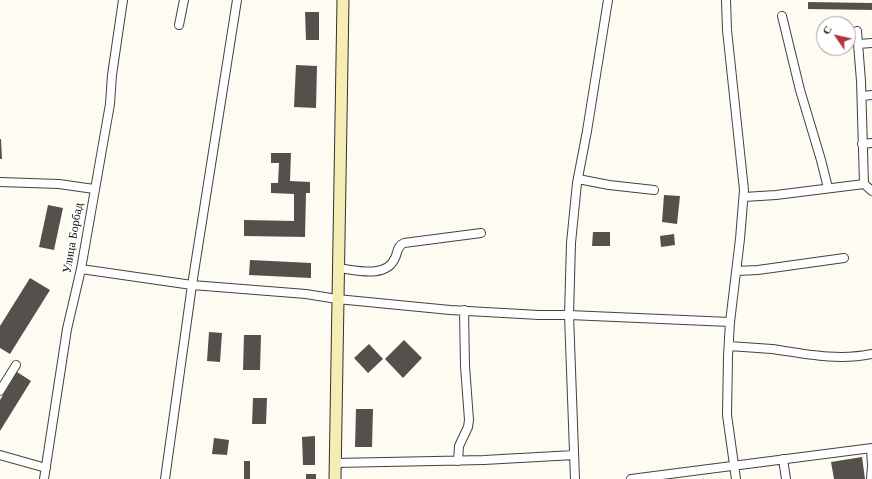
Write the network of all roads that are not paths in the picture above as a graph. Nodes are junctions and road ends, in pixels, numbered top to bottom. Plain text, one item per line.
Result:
1 (123, 0) edge
2 (184, 0) edge
3 (237, 0) edge
4 (343, 0) edge
5 (608, 0) edge
6 (726, 0) edge
7 (782, 16) dead end
8 (179, 25) dead end
9 (857, 30) dead end
10 (858, 44) junction
11 (872, 44) edge
12 (872, 95) edge
13 (862, 96) junction
14 (872, 143) edge
15 (862, 144) junction
16 (578, 179) junction
17 (0, 182) edge
18 (864, 184) junction
19 (828, 188) junction
20 (94, 189) junction
21 (654, 190) dead end
22 (872, 191) edge
23 (744, 197) junction
24 (481, 233) dead end
25 (844, 258) dead end
26 (338, 268) junction
27 (81, 269) junction
28 (736, 271) junction
29 (192, 285) junction
30 (337, 300) junction
31 (464, 310) junction
32 (569, 315) junction
33 (730, 322) junction
34 (729, 346) junction
35 (872, 354) edge
36 (16, 365) dead end
37 (0, 391) edge
38 (872, 448) edge
39 (0, 455) edge
40 (574, 455) junction
41 (783, 459) junction
42 (458, 460) junction
43 (335, 463) junction
44 (734, 466) junction
45 (46, 468) junction
46 (44, 479) edge
47 (165, 479) edge
48 (335, 479) edge
49 (575, 479) edge
50 (631, 479) edge
51 (736, 479) edge
52 (786, 479) edge
53 (871, 479) edge

1 - 20 street, Улица Борбад
2 - 8 street
3 - 29 street
4 - 26 street
5 - 16 street
6 - 23 street
7 - 19 street
9 - 10 street
10 - 11 street
10 - 13 street
12 - 13 street
13 - 15 street
14 - 15 street
15 - 18 street
16 - 21 street
16 - 32 street
17 - 20 street
18 - 19 street
18 - 22 street
19 - 23 street
20 - 27 street, Улица Борбад
23 - 28 street
24 - 26 street
25 - 28 street
26 - 30 street
27 - 29 street
27 - 45 street, Улица Борбад
28 - 33 street
29 - 30 street
29 - 47 street
30 - 31 street
30 - 43 street
31 - 32 street
31 - 42 street
32 - 33 street
32 - 40 street
33 - 34 street
34 - 35 street
34 - 44 street
36 - 37 street
38 - 41 street
38 - 53 street
39 - 45 street
40 - 42 street
40 - 49 street
41 - 44 street
41 - 52 street
42 - 43 street
43 - 48 street
44 - 50 street
44 - 51 street
45 - 46 street, Улица Борбад

